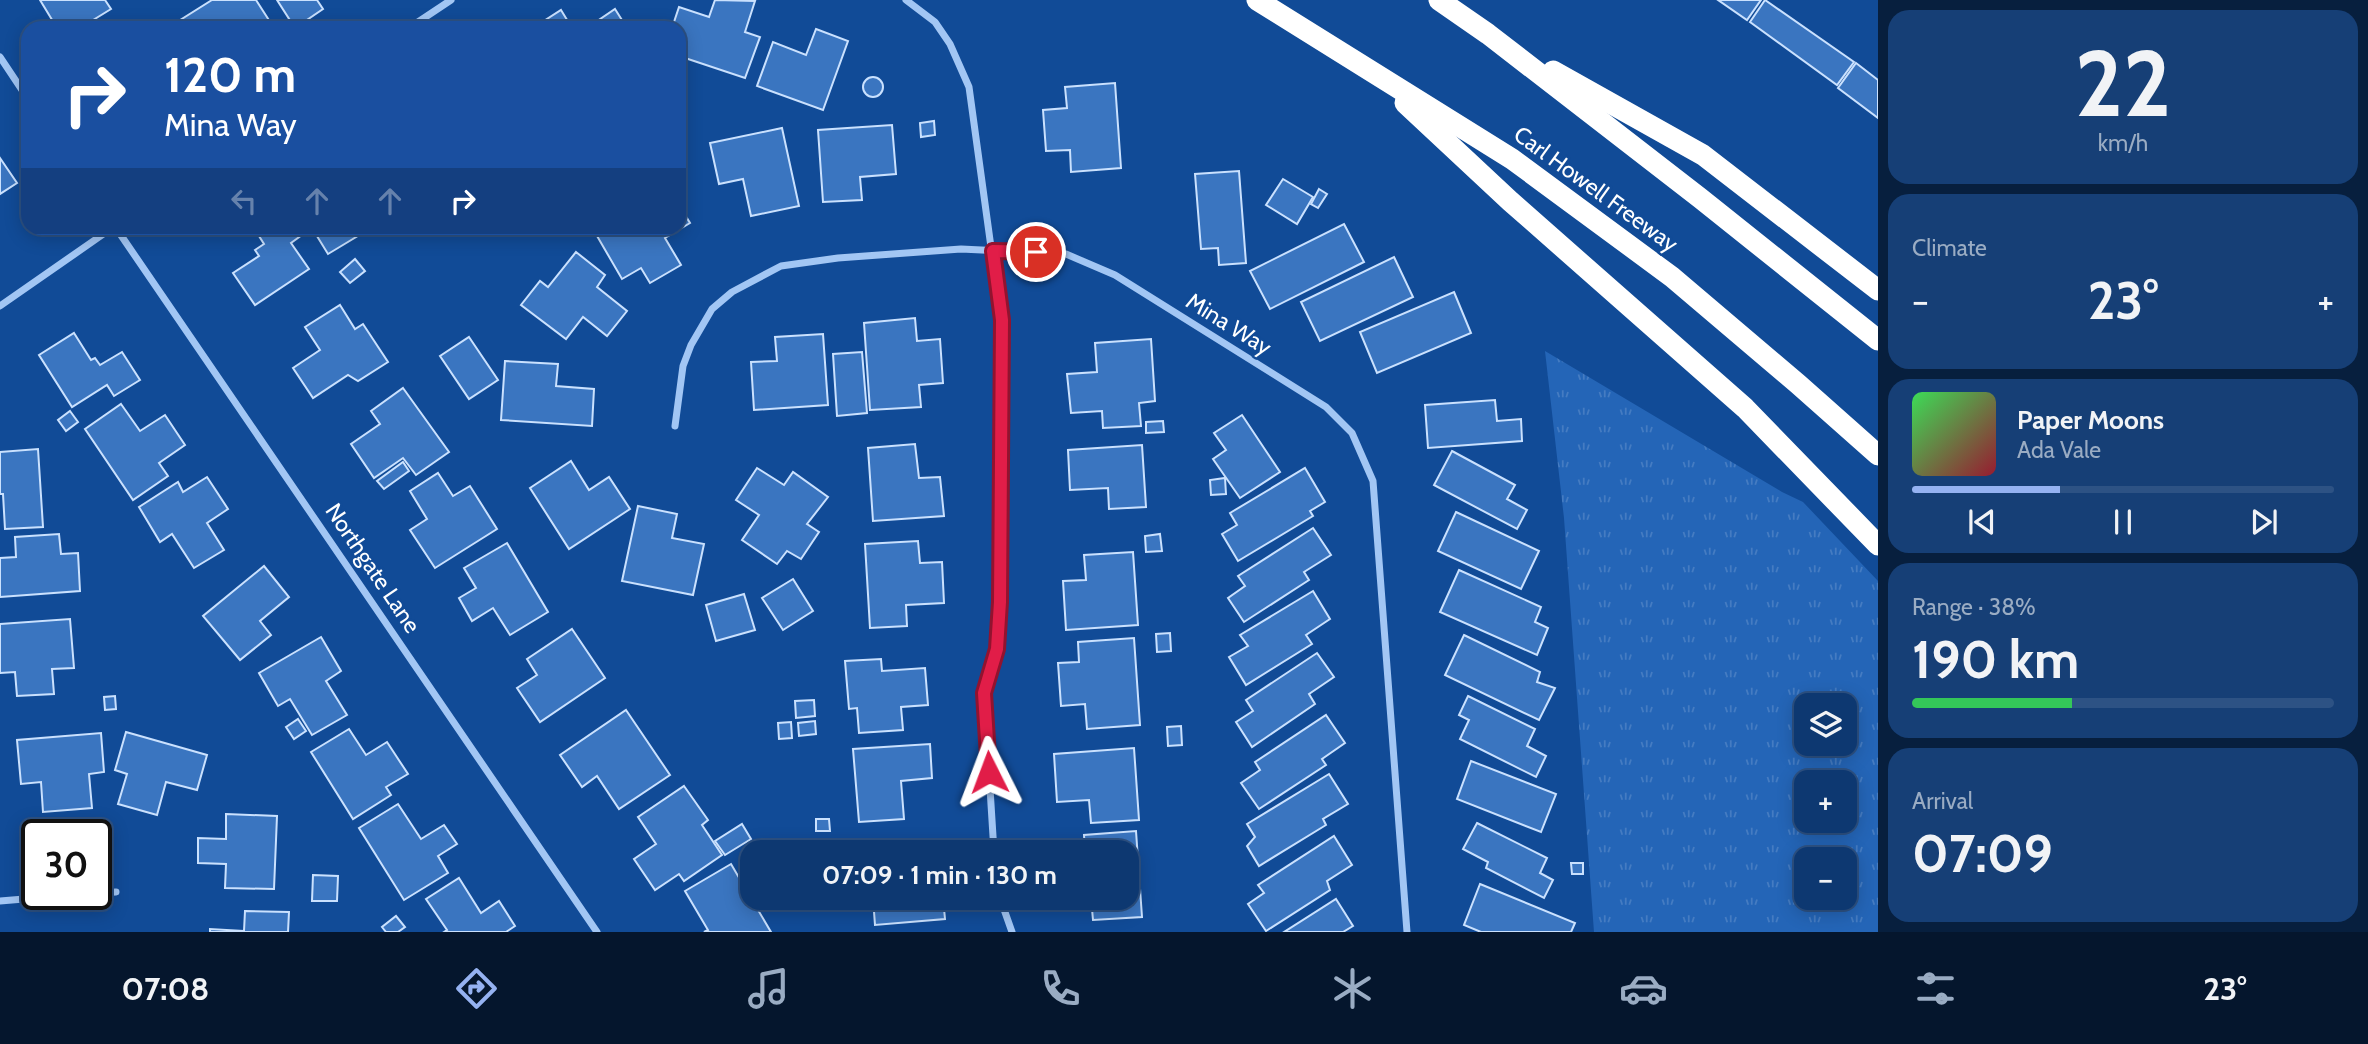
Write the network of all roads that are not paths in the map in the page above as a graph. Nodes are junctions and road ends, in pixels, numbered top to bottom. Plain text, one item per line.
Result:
1 (451, 0) edge
2 (906, 0) edge
3 (1257, 0) edge
4 (1439, 0) edge
5 (420, 21) edge
6 (1488, 34) junction
7 (0, 57) edge
8 (1368, 69) junction
9 (21, 88) edge
10 (104, 235) edge
11 (119, 235) edge
12 (993, 251) junction
13 (1878, 290) edge
14 (0, 306) edge
15 (1878, 340) edge
16 (675, 426) dead end
17 (1878, 455) edge
18 (1878, 545) edge
19 (993, 840) edge
20 (112, 892) edge
21 (116, 892) dead end
22 (21, 899) edge
23 (0, 901) edge
24 (1004, 910) edge
25 (597, 932) edge
26 (1012, 932) edge
27 (1407, 932) edge

1 - 5 street
2 - 12 street
3 - 8 highway, Carl Howell Freeway
4 - 6 highway
6 - 13 highway
6 - 15 highway
7 - 9 street
8 - 17 highway, Carl Howell Freeway
8 - 18 highway
10 - 14 street
11 - 25 street, Northgate Lane
12 - 16 street, Mina Way
12 - 19 street
12 - 27 street, Mina Way
20 - 21 street
22 - 23 street
24 - 26 street

